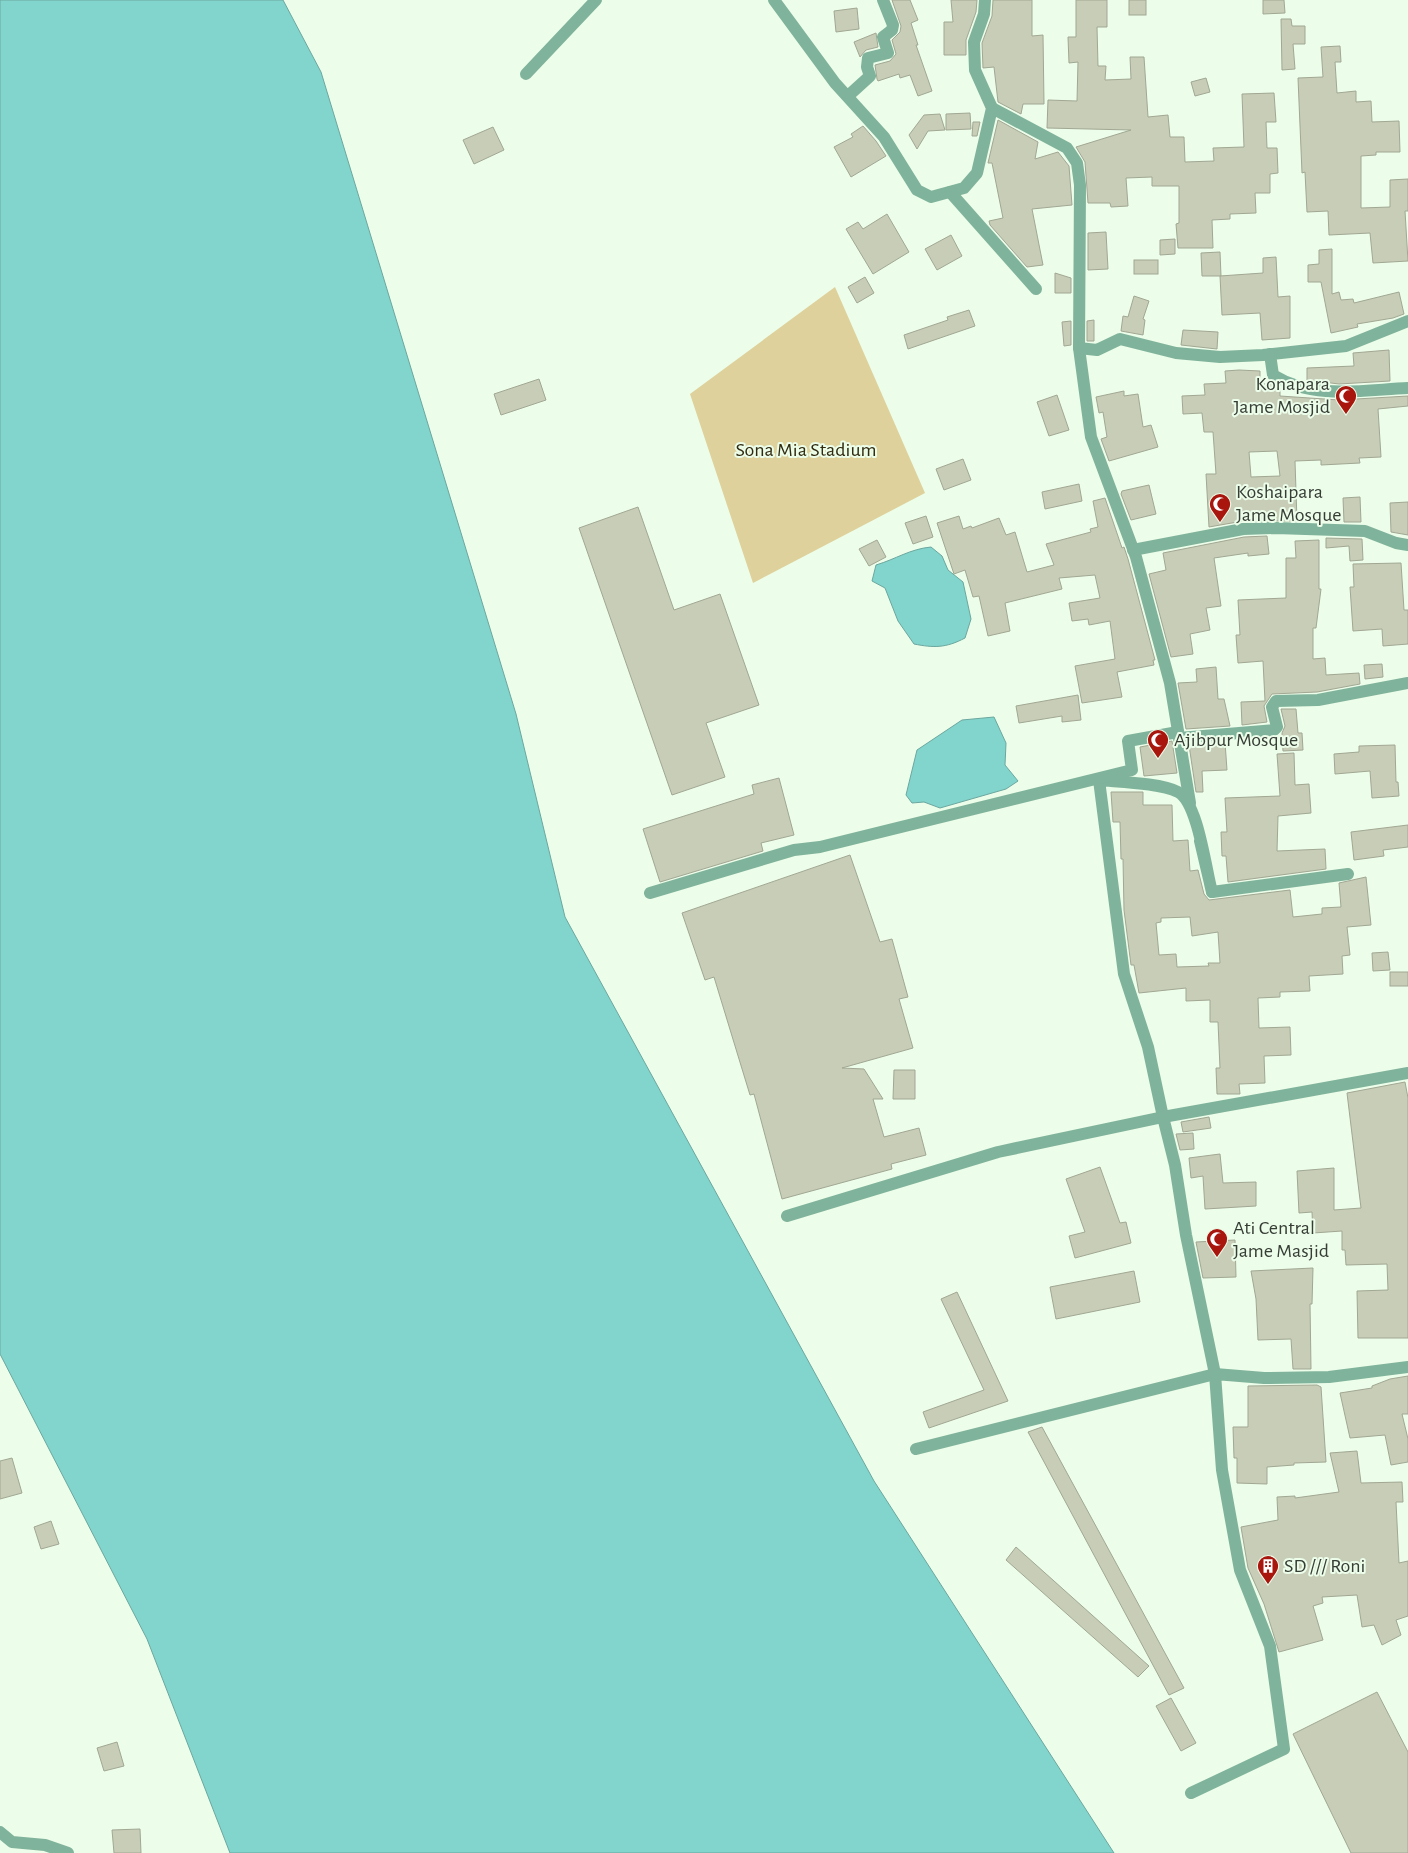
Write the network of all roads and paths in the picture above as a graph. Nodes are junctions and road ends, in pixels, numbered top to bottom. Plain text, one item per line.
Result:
1 (596, 0) edge
2 (774, 0) edge
3 (883, 0) edge
4 (985, 0) edge
5 (526, 74) dead end
6 (848, 96) junction
7 (992, 108) junction
8 (950, 192) junction
9 (1036, 289) dead end
10 (1408, 321) edge
11 (1079, 348) junction
12 (1270, 354) junction
13 (1408, 388) edge
14 (1408, 545) edge
15 (1133, 550) junction
16 (1408, 683) edge
17 (1179, 735) junction
18 (1099, 780) junction
19 (1190, 803) junction
20 (1348, 874) dead end
21 (650, 893) dead end
22 (1408, 1073) edge
23 (1163, 1117) junction
24 (787, 1216) dead end
25 (1408, 1367) edge
26 (1215, 1374) junction
27 (916, 1449) dead end
28 (1191, 1793) dead end
29 (0, 1832) edge
30 (68, 1853) edge

1 - 5 street
2 - 6 street
3 - 6 street
4 - 7 street
6 - 8 street
7 - 8 street
7 - 11 street
8 - 9 street
10 - 12 street
11 - 12 street
11 - 15 street
12 - 13 street
14 - 15 street
15 - 17 street
16 - 17 street
17 - 18 street
17 - 19 street
18 - 19 street
18 - 21 street
18 - 23 street
19 - 20 street
22 - 23 street
23 - 24 street
23 - 26 street
25 - 26 street
26 - 27 street
26 - 28 street
29 - 30 street

